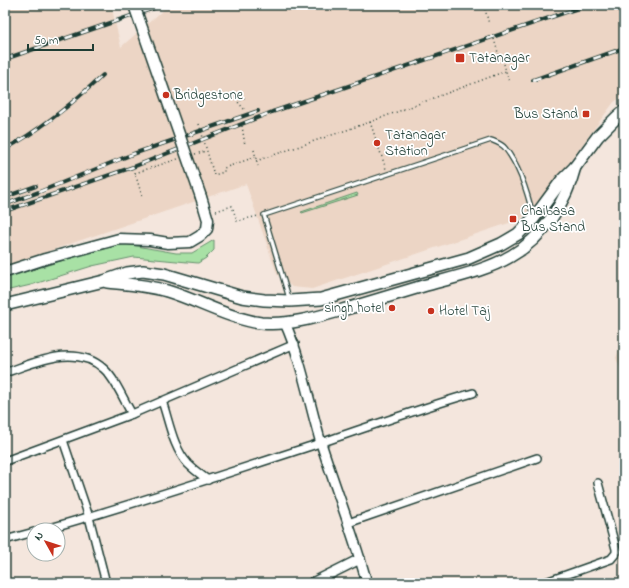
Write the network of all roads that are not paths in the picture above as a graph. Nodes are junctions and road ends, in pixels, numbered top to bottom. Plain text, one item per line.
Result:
1 (134, 5) edge
2 (624, 111) edge
3 (575, 167) junction
4 (534, 218) junction
5 (5, 272) edge
6 (104, 282) junction
7 (290, 301) junction
8 (5, 305) edge
9 (285, 323) junction
10 (294, 344) junction
11 (5, 371) edge
12 (472, 393) dead end
13 (162, 401) junction
14 (132, 414) junction
15 (63, 440) junction
16 (321, 442) junction
17 (537, 458) dead end
18 (5, 461) edge
19 (208, 480) junction
20 (598, 483) dead end
21 (89, 518) junction
22 (348, 523) junction
23 (66, 524) edge
24 (26, 534) edge
25 (5, 540) edge
26 (360, 559) junction
27 (106, 583) edge
28 (312, 583) edge
29 (367, 583) edge
30 (543, 583) edge

1 - 5 main road, bridge
2 - 3 main road
3 - 4 main road
3 - 9 main road
4 - 7 main road
4 - 7 lane
6 - 7 main road
6 - 8 main road
6 - 9 main road
9 - 10 street
10 - 13 street
10 - 16 street
11 - 14 street
12 - 16 street
13 - 14 street
13 - 19 street
14 - 15 street
15 - 18 street
15 - 21 street
16 - 19 street
16 - 22 street
17 - 22 street
19 - 21 street
20 - 30 street
21 - 23 street
21 - 27 street
22 - 26 street
24 - 25 street
26 - 28 street
26 - 29 street

